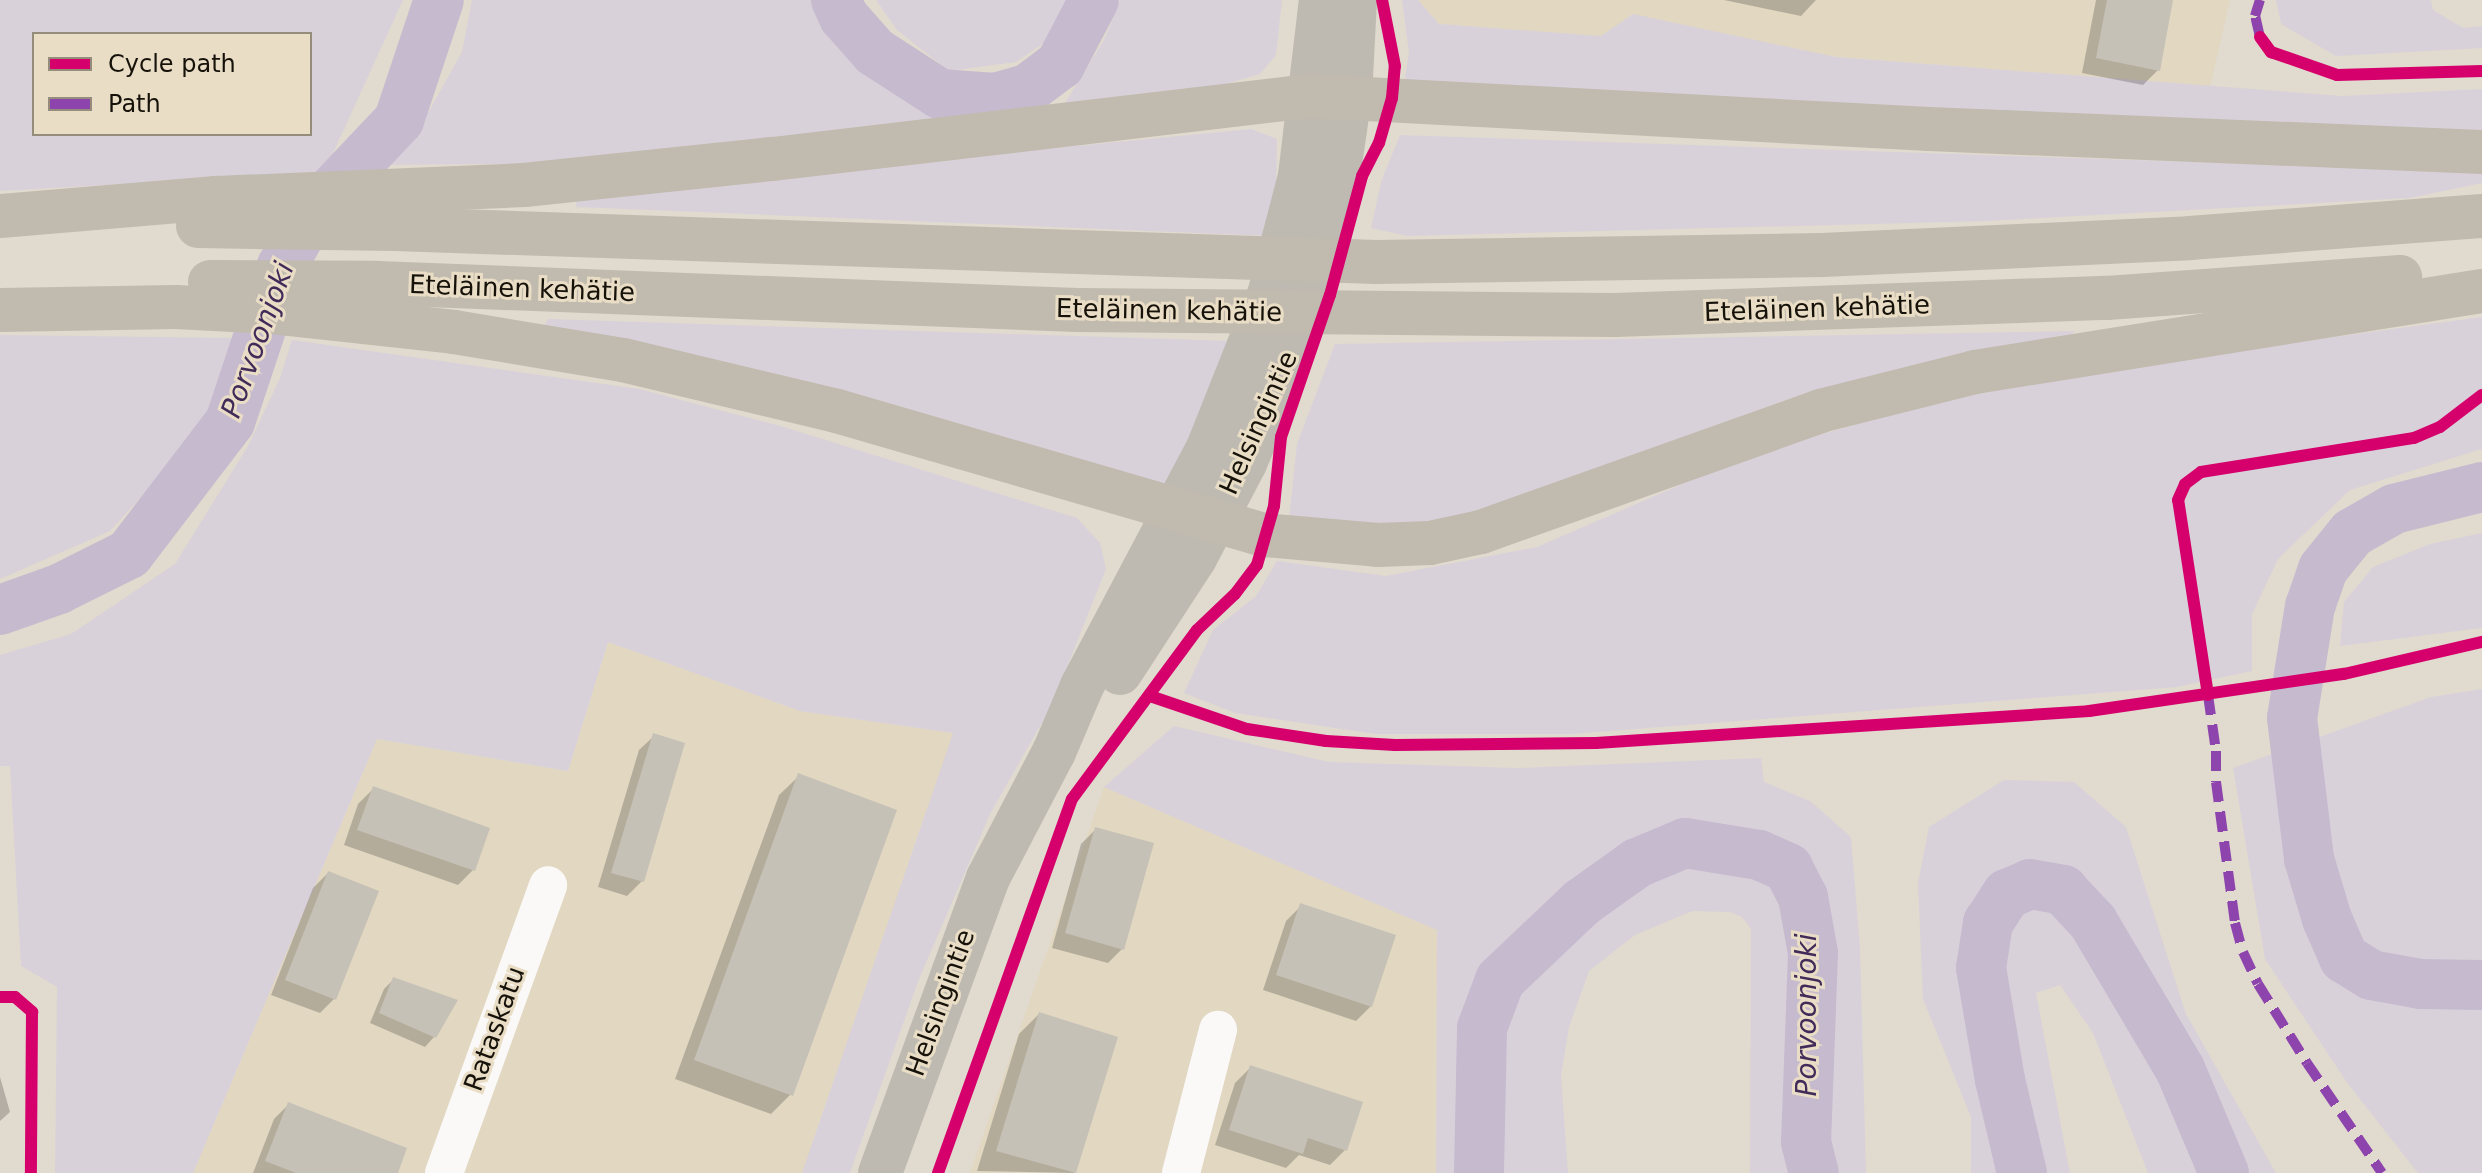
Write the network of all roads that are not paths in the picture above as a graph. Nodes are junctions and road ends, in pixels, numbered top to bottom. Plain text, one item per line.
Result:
1 (1321, 0) edge
2 (1355, 0) edge
3 (1330, 96) junction
4 (2482, 152) edge
5 (402, 209) junction
6 (211, 212) junction
7 (0, 216) edge
8 (2482, 216) edge
9 (0, 234) edge
10 (2482, 269) edge
11 (0, 288) edge
12 (2482, 291) edge
13 (181, 295) junction
14 (370, 302) junction
15 (0, 310) edge
16 (1196, 514) junction
17 (548, 885) dead end
18 (1218, 1030) dead end
19 (444, 1173) edge
20 (880, 1173) edge
21 (1181, 1173) edge

1 - 3 main road, Helsingintie
2 - 3 main road, Helsingintie
3 - 4 highway
3 - 5 highway
3 - 16 main road, Helsingintie
5 - 6 highway, Eteläinen kehätie
5 - 8 highway, Eteläinen kehätie
6 - 7 highway
6 - 9 highway, Eteläinen kehätie
10 - 14 highway, Eteläinen kehätie
11 - 13 highway, Eteläinen kehätie
12 - 16 highway
13 - 14 highway, Eteläinen kehätie
13 - 15 highway
14 - 16 highway
16 - 20 main road, Helsingintie
17 - 19 street, Rataskatu
18 - 21 street

